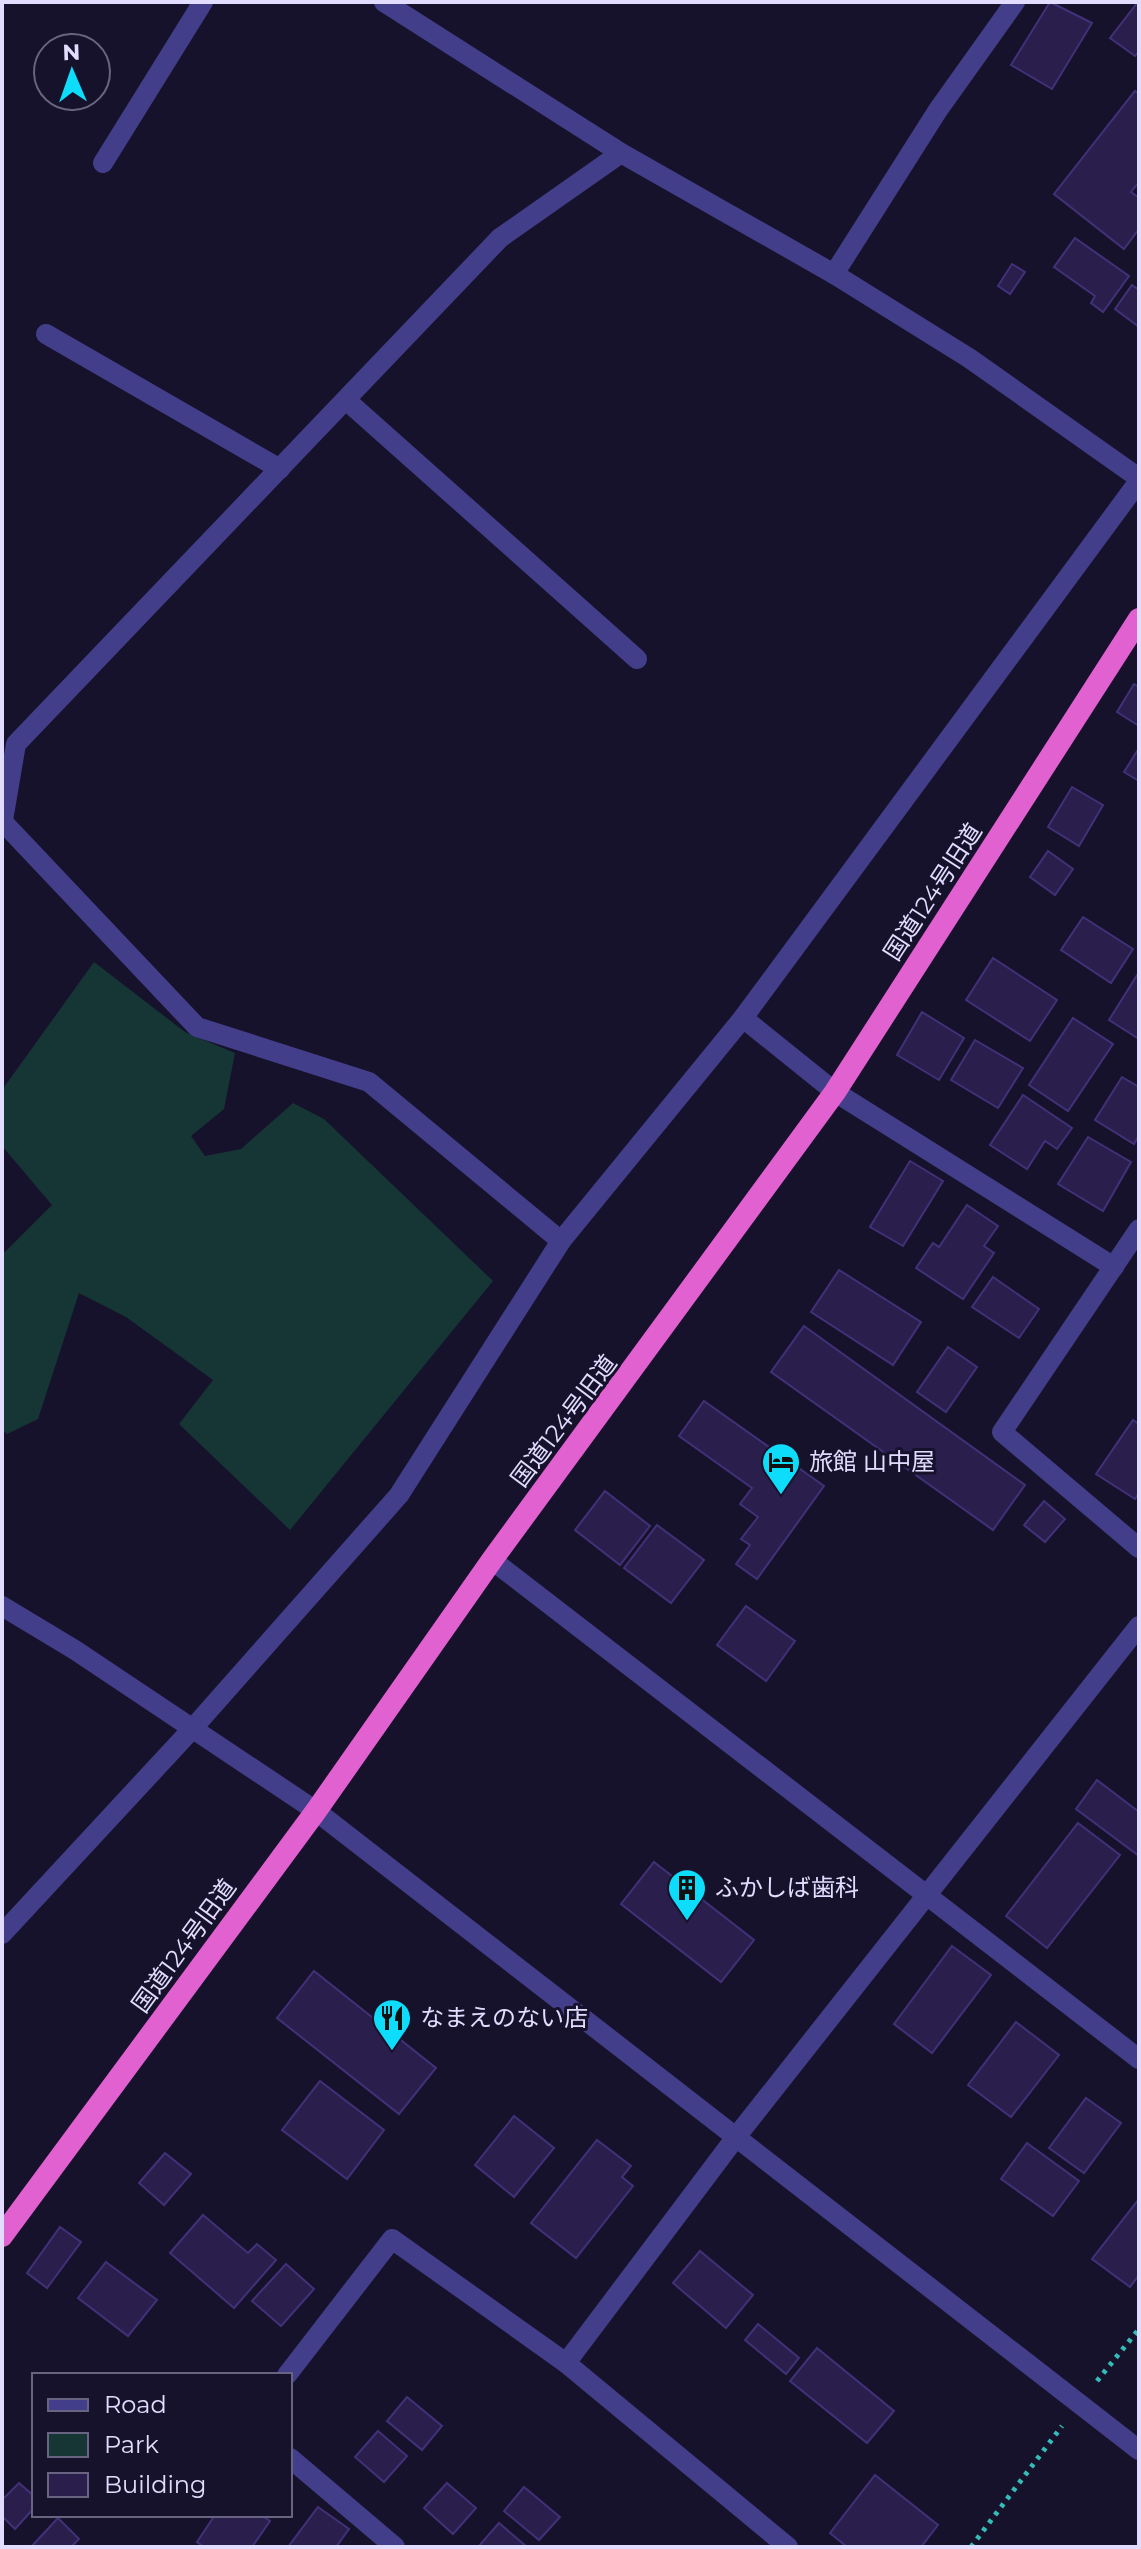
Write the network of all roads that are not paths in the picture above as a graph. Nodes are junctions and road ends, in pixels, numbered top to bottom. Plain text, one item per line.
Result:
1 (203, 2) edge
2 (384, 2) edge
3 (1015, 2) edge
4 (621, 153) junction
5 (103, 163) dead end
6 (834, 274) junction
7 (46, 334) dead end
8 (346, 400) junction
9 (280, 469) junction
10 (1139, 480) edge
11 (1139, 619) edge
12 (637, 659) dead end
13 (9, 740) edge
14 (4, 825) edge
15 (743, 1018) junction
16 (835, 1092) junction
17 (1139, 1229) edge
18 (561, 1241) junction
19 (1114, 1267) junction
20 (1139, 1548) edge
21 (492, 1560) junction
22 (2, 1606) edge
23 (1139, 1626) edge
24 (193, 1728) junction
25 (316, 1811) junction
26 (927, 1896) junction
27 (2, 1934) edge
28 (1139, 2059) edge
29 (736, 2137) junction
30 (2, 2236) edge
31 (566, 2363) junction
32 (289, 2373) edge
33 (1139, 2450) edge
34 (292, 2460) edge
35 (785, 2546) edge
36 (395, 2547) edge

1 - 5 street
2 - 4 street
3 - 6 street
4 - 6 street
4 - 8 street
6 - 10 street
7 - 9 street
8 - 9 street
8 - 12 street
9 - 13 street
10 - 15 street
11 - 16 highway, 国道124号旧道
13 - 14 street
14 - 18 street
15 - 16 street
15 - 18 street
16 - 19 street
16 - 21 highway, 国道124号旧道
17 - 19 street
18 - 24 street
19 - 20 street
21 - 25 highway, 国道124号旧道
21 - 26 street
22 - 24 street
23 - 26 street
24 - 25 street
24 - 27 street
25 - 29 street
25 - 30 highway, 国道124号旧道
26 - 28 street
26 - 29 street
29 - 31 street
29 - 33 street
31 - 32 street
31 - 35 street
34 - 36 street

